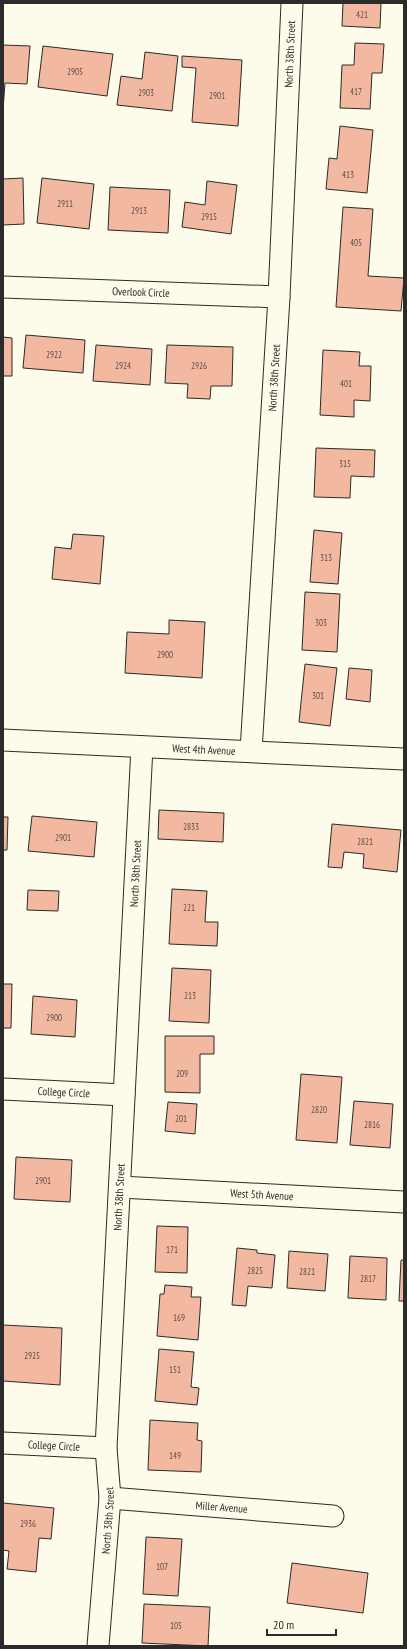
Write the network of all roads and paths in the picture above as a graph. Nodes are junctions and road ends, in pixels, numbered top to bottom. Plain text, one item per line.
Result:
1 (292, 3) edge
2 (3, 287) edge
3 (279, 296) junction
4 (3, 740) edge
5 (142, 747) junction
6 (251, 751) junction
7 (404, 759) edge
8 (3, 1088) edge
9 (124, 1095) junction
10 (120, 1187) junction
11 (404, 1202) edge
12 (3, 1443) edge
13 (106, 1448) junction
14 (110, 1498) junction
15 (333, 1516) dead end
16 (98, 1646) edge

1 - 3 street, North 38th Street
2 - 3 street, Overlook Circle
3 - 6 street, North 38th Street
4 - 5 street, West 4th Avenue
5 - 6 street, West 4th Avenue
5 - 9 street, North 38th Street
6 - 7 street, West 4th Avenue
8 - 9 street, College Circle
9 - 10 street, North 38th Street
10 - 11 street, West 5th Avenue
10 - 13 street, North 38th Street
12 - 13 street, College Circle
13 - 14 street, North 38th Street
14 - 15 street, Miller Avenue
14 - 16 street, North 38th Street

